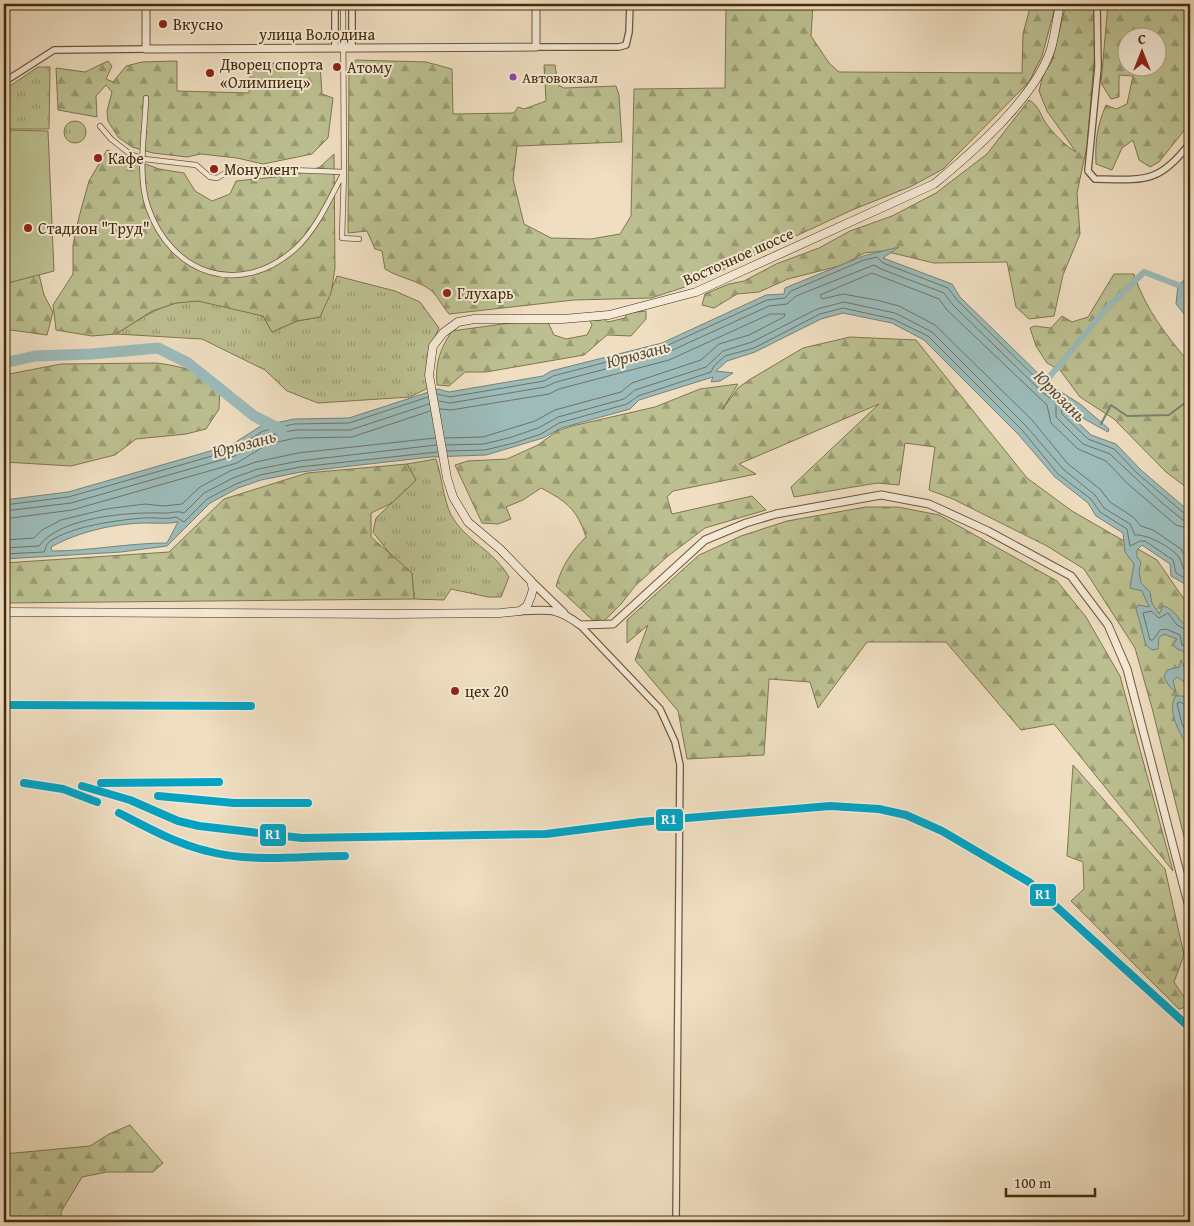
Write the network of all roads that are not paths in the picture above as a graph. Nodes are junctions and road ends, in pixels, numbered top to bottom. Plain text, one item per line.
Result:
1 (146, 4) edge
2 (335, 4) edge
3 (343, 4) edge
4 (352, 4) edge
5 (536, 4) edge
6 (630, 4) edge
7 (1060, 4) edge
8 (1098, 4) edge
9 (536, 47) junction
10 (335, 48) junction
11 (344, 48) junction
12 (352, 48) junction
13 (146, 49) junction
14 (4, 82) edge
15 (146, 98) dead end
16 (100, 126) dead end
17 (1190, 143) edge
18 (144, 159) junction
19 (344, 172) junction
20 (359, 239) dead end
21 (531, 581) junction
22 (520, 611) junction
23 (4, 612) edge
24 (564, 613) junction
25 (580, 626) junction
26 (1190, 911) edge
27 (676, 1222) edge

1 - 13 street
2 - 10 street
3 - 11 street
4 - 12 street
5 - 9 street
6 - 9 street, улица Володина
7 - 21 main road, Восточное шоссе
8 - 17 street
9 - 12 street, улица Володина
10 - 11 street, улица Володина
10 - 13 street, улица Володина
11 - 12 street, улица Володина
11 - 19 street
13 - 14 street, улица Володина
15 - 18 street
16 - 18 street
18 - 19 street
18 - 19 street
19 - 20 street
21 - 22 main road
21 - 24 street, Восточное шоссе
22 - 23 main road
22 - 24 street
24 - 25 street, Восточное шоссе
25 - 26 street
25 - 27 street

